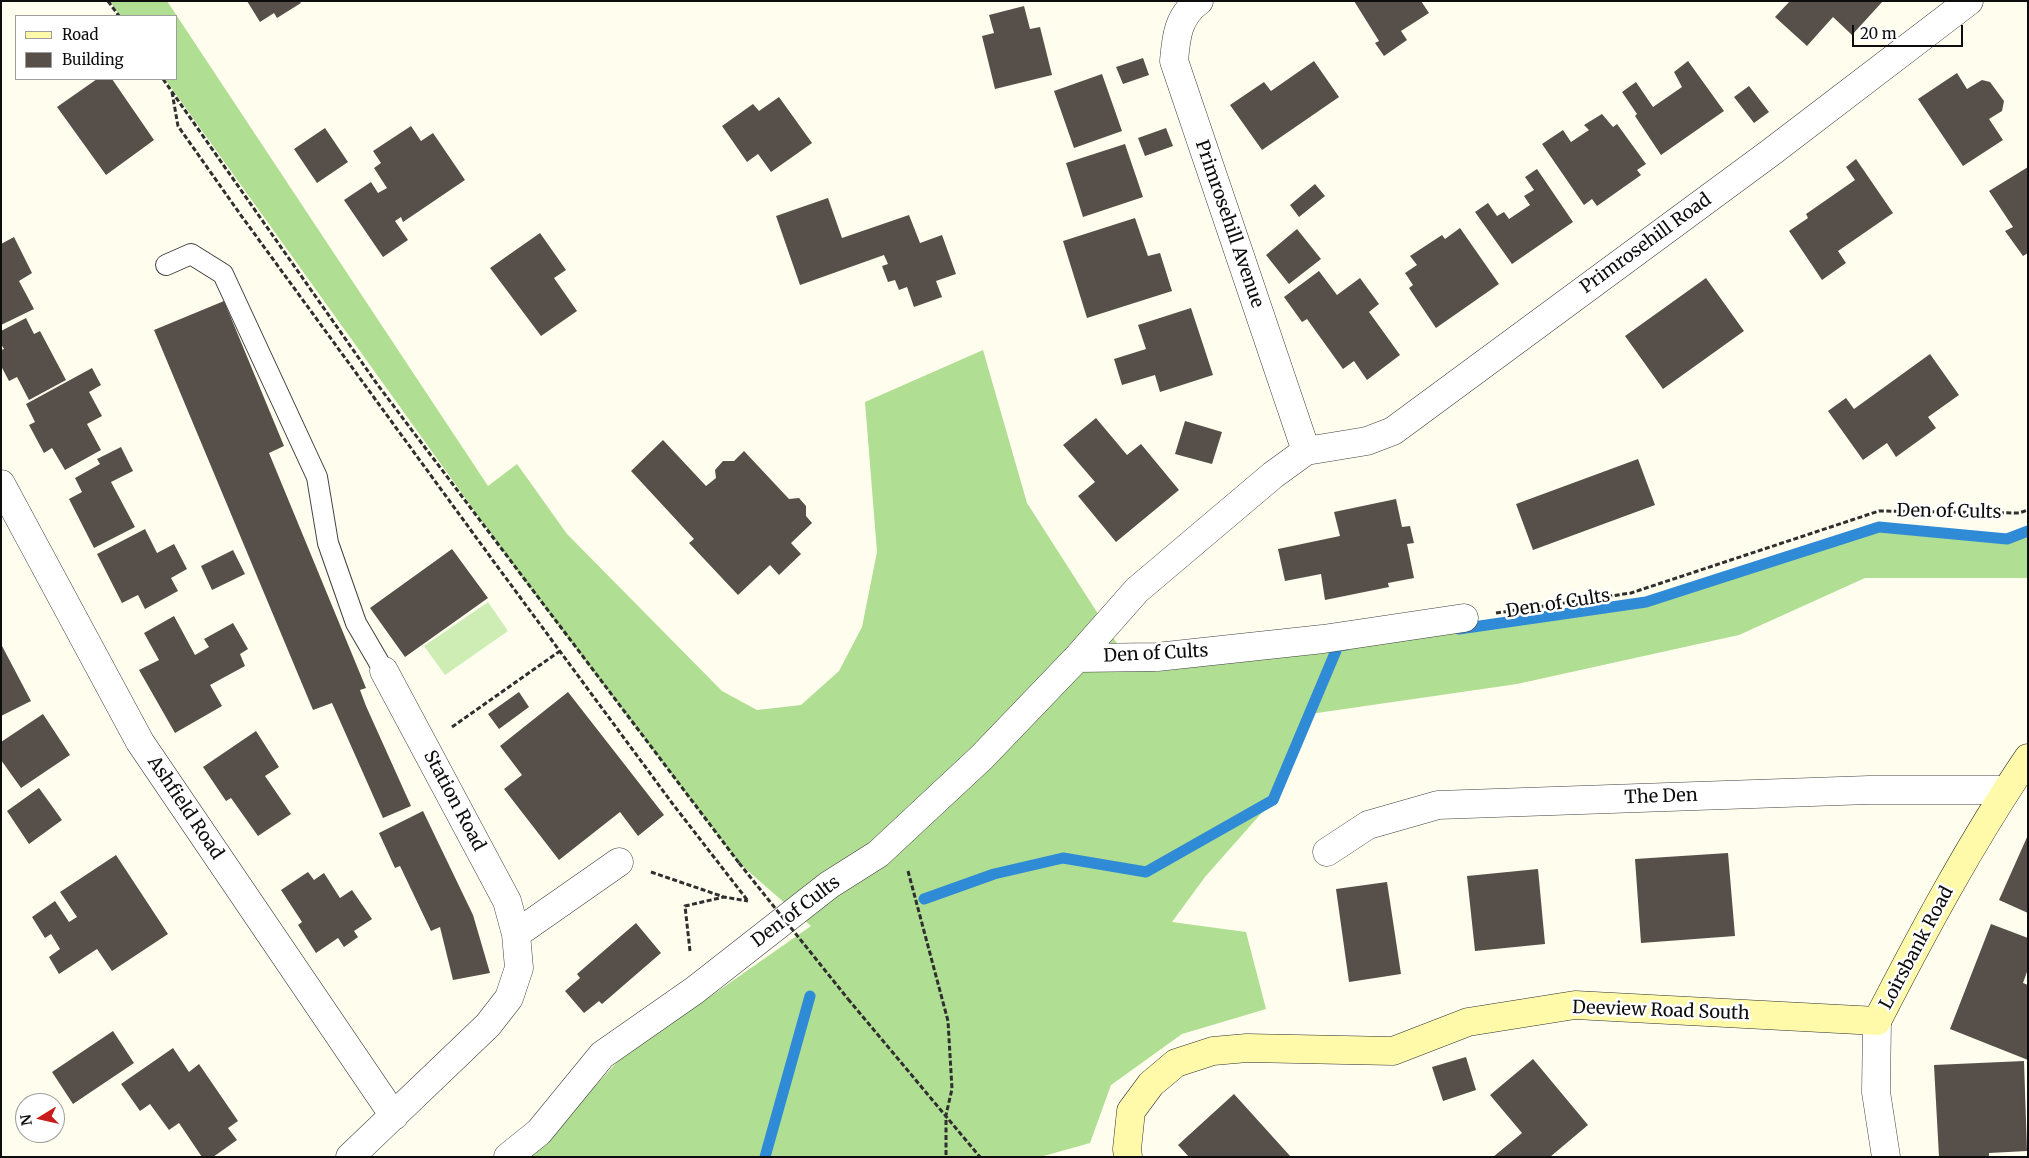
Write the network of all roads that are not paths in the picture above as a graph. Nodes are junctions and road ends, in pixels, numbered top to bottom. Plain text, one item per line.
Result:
1 (1199, 1) edge
2 (1969, 1) edge
3 (166, 265) dead end
4 (1306, 450) junction
5 (1, 484) edge
6 (1464, 618) road end
7 (1077, 658) junction
8 (384, 670) joint
9 (2028, 758) edge
10 (2006, 790) junction
11 (1327, 852) dead end
12 (620, 862) road end
13 (516, 934) junction
14 (1877, 1021) junction
15 (394, 1116) junction
16 (350, 1157) edge
17 (508, 1157) edge
18 (1128, 1157) edge
19 (1886, 1157) edge

1 - 4 street, Primrosehill Avenue
2 - 4 street, Primrosehill Road
3 - 8 lane
4 - 7 street, Den of Cults
5 - 15 street, Ashfield Road
6 - 7 street, Den of Cults
7 - 17 street, Den of Cults
8 - 13 street, Station Road
9 - 10 street, Loirsbank Road
10 - 11 street, The Den
10 - 14 street, Loirsbank Road
12 - 13 street
13 - 15 street, Station Road
14 - 18 street, Deeview Road South
14 - 19 street, Loirsbank Road
15 - 16 street, Station Road

